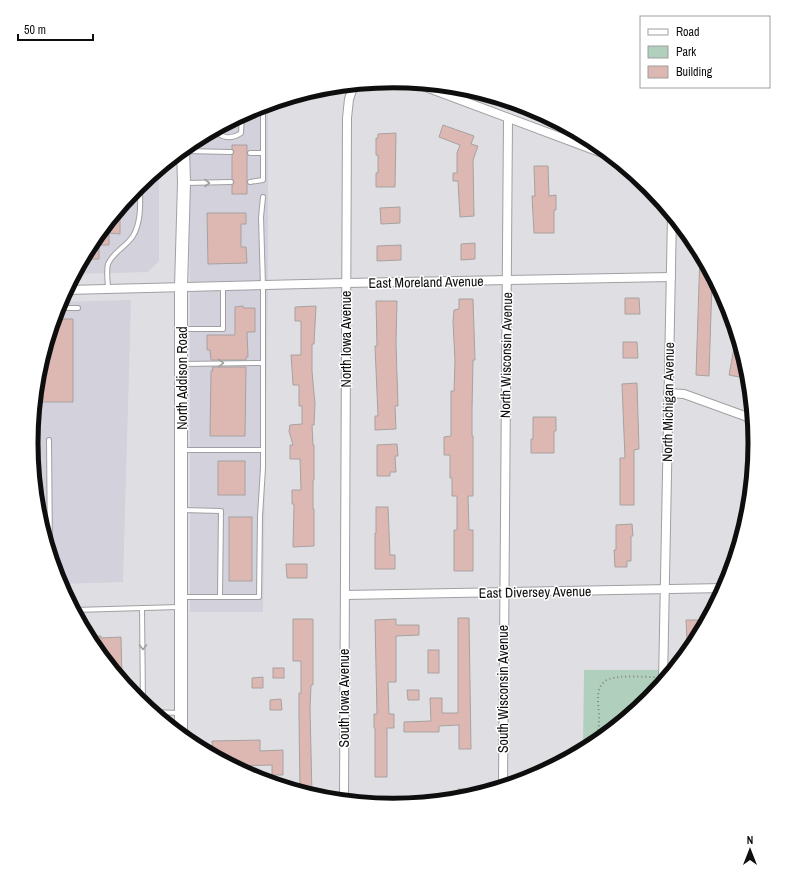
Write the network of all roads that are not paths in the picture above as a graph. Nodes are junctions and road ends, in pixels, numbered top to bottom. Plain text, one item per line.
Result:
1 (352, 91) edge
2 (435, 91) edge
3 (263, 113) edge
4 (508, 118) junction
5 (242, 122) edge
6 (219, 134) edge
7 (591, 149) edge
8 (192, 150) edge
9 (231, 152) dead end
10 (250, 153) dead end
11 (263, 153) junction
12 (183, 157) edge
13 (231, 182) dead end
14 (250, 182) dead end
15 (184, 183) junction
16 (140, 194) edge
17 (263, 197) dead end
18 (672, 223) edge
19 (671, 277) junction
20 (507, 281) junction
21 (346, 283) junction
22 (263, 286) junction
23 (181, 287) junction
24 (223, 287) junction
25 (108, 289) junction
26 (73, 290) edge
27 (65, 307) edge
28 (78, 308) dead end
29 (182, 329) junction
30 (263, 363) junction
31 (182, 364) junction
32 (668, 393) junction
33 (747, 417) edge
34 (49, 440) dead end
35 (182, 450) junction
36 (263, 450) junction
37 (181, 510) junction
38 (50, 534) edge
39 (717, 588) edge
40 (665, 589) junction
41 (503, 592) junction
42 (345, 595) junction
43 (220, 597) junction
44 (181, 602) junction
45 (142, 608) junction
46 (80, 610) edge
47 (663, 673) edge
48 (143, 695) edge
49 (162, 712) edge
50 (181, 713) junction
51 (181, 728) edge
52 (503, 780) edge
53 (344, 794) edge

1 - 21 street, North Iowa Avenue
2 - 4 street
3 - 11 lane
4 - 7 street
4 - 20 street, North Wisconsin Avenue
5 - 6 lane
8 - 9 lane
10 - 11 lane
11 - 14 lane
12 - 15 street, North Addison Road
15 -> 13 lane
15 - 23 street, North Addison Road
16 - 25 lane
17 - 22 lane
18 - 19 street, North Michigan Avenue
19 - 20 street, East Moreland Avenue
19 - 32 street, North Michigan Avenue
20 - 21 street, East Moreland Avenue
20 - 41 street, North Wisconsin Avenue
21 - 22 street, East Moreland Avenue
21 - 42 street, North Iowa Avenue
22 - 24 street, East Moreland Avenue
22 - 30 lane
23 - 24 street, East Moreland Avenue
23 - 25 street, East Moreland Avenue
23 - 29 street, North Addison Road
24 - 29 lane
25 - 26 street, East Moreland Avenue
27 - 28 lane
29 - 31 street, North Addison Road
31 -> 30 lane
30 - 36 lane
31 - 35 street, North Addison Road
32 - 33 street
32 - 40 street, North Michigan Avenue
34 - 38 lane
35 - 36 lane
35 - 37 street, North Addison Road
36 - 43 lane
37 - 43 lane
37 - 44 street, North Addison Road
39 - 40 street, East Diversey Avenue
40 - 41 street, East Diversey Avenue
40 - 47 street, North Michigan Avenue
41 - 42 street, East Diversey Avenue
41 - 52 street, South Wisconsin Avenue
42 - 53 street, South Iowa Avenue
43 - 44 lane
44 - 45 lane
44 - 50 street, North Addison Road
45 - 46 lane
45 -> 48 lane
49 - 50 lane
50 - 51 street, North Addison Road

